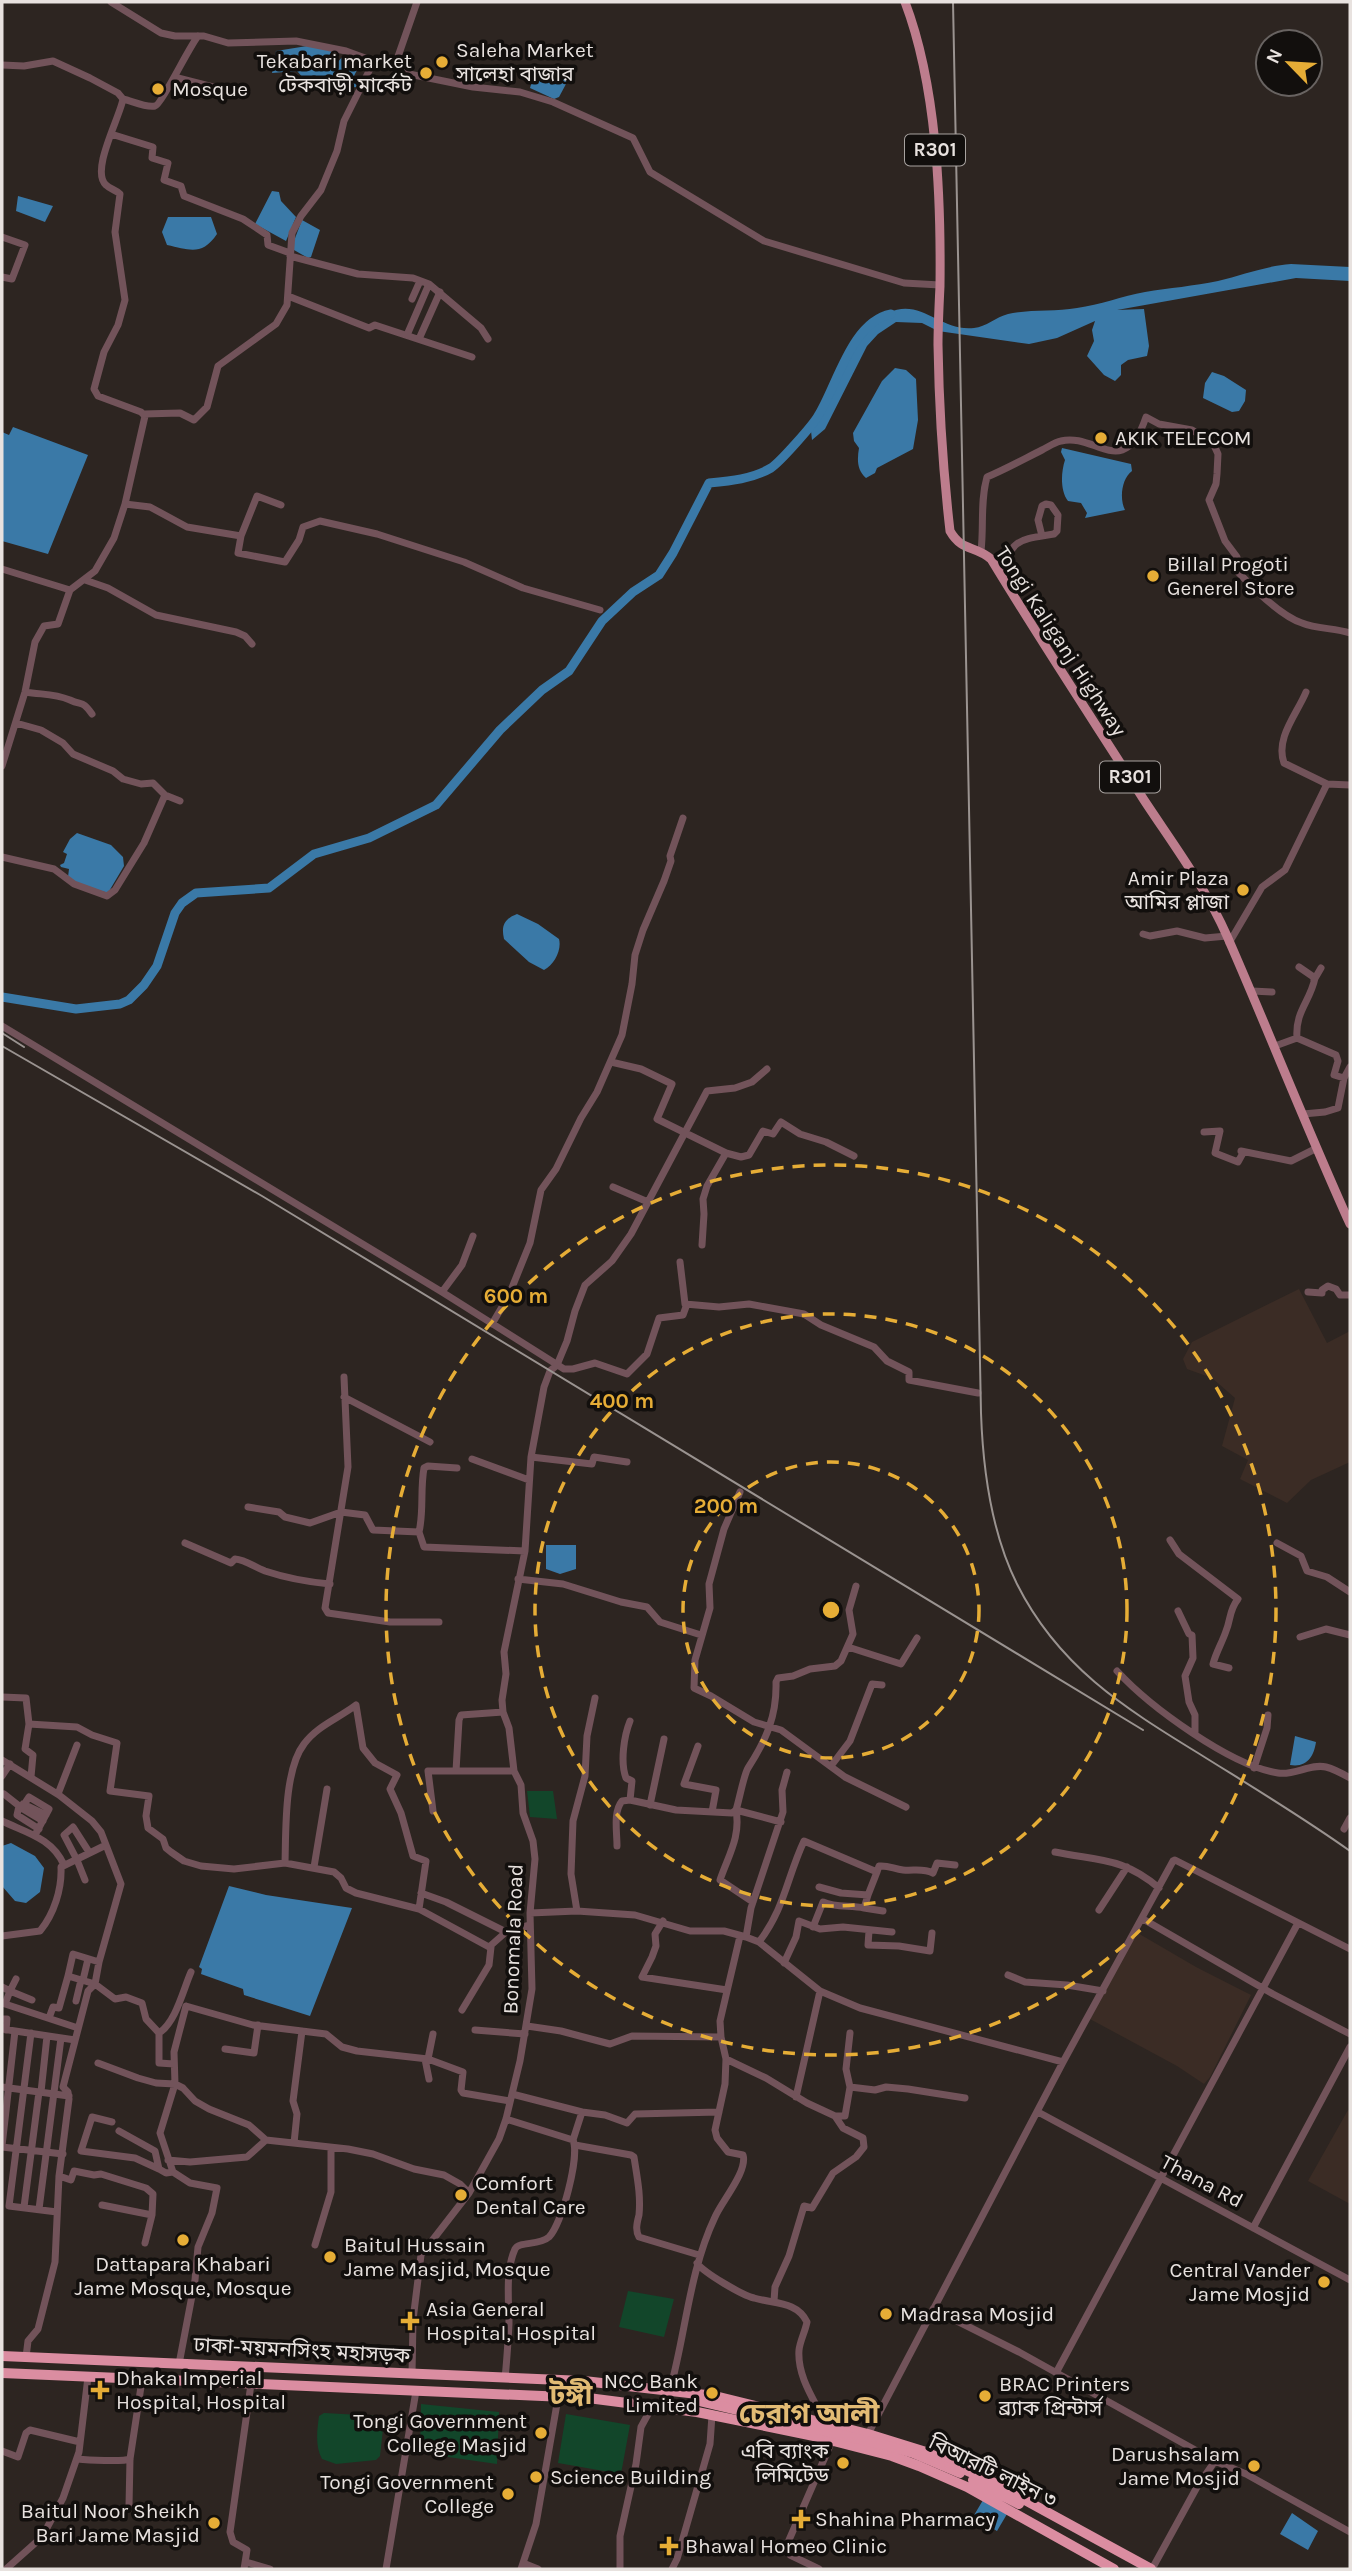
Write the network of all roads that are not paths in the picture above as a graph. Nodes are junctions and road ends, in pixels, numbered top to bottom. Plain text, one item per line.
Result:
1 (111, 2) edge
2 (417, 2) edge
3 (905, 2) edge
4 (198, 36) junction
5 (374, 61) junction
6 (2, 65) edge
7 (394, 68) junction
8 (174, 76) junction
9 (217, 88) dead end
10 (123, 99) junction
11 (111, 134) junction
12 (2, 237) edge
13 (290, 255) junction
14 (2, 277) edge
15 (420, 281) junction
16 (429, 284) junction
17 (940, 285) junction
18 (440, 292) junction
19 (288, 296) junction
20 (412, 299) dead end
21 (407, 335) junction
22 (419, 339) junction
23 (488, 339) dead end
24 (472, 357) dead end
25 (144, 414) junction
26 (125, 505) junction
27 (281, 506) dead end
28 (1042, 536) dead end
29 (241, 537) junction
30 (981, 551) junction
31 (2, 569) edge
32 (1000, 574) junction
33 (85, 580) junction
34 (71, 590) junction
35 (600, 610) dead end
36 (1350, 633) edge
37 (252, 644) dead end
38 (25, 692) junction
39 (1306, 692) dead end
40 (92, 714) dead end
41 (16, 723) junction
42 (2, 766) edge
43 (1327, 784) junction
44 (1350, 785) edge
45 (165, 795) junction
46 (180, 801) dead end
47 (682, 818) dead end
48 (2, 857) edge
49 (1143, 933) dead end
50 (1228, 940) junction
51 (1299, 967) dead end
52 (1321, 968) dead end
53 (1314, 981) junction
54 (1252, 991) junction
55 (1272, 992) dead end
56 (2, 1026) edge
57 (1297, 1038) junction
58 (1275, 1046) junction
59 (611, 1062) junction
60 (1350, 1067) edge
61 (767, 1069) dead end
62 (1344, 1078) junction
63 (1303, 1114) junction
64 (1203, 1132) dead end
65 (684, 1133) junction
66 (1315, 1149) junction
67 (726, 1153) junction
68 (854, 1156) dead end
69 (613, 1187) dead end
70 (648, 1202) junction
71 (1350, 1224) edge
72 (473, 1236) dead end
73 (702, 1245) dead end
74 (680, 1262) dead end
75 (442, 1292) junction
76 (1308, 1292) dead end
77 (1350, 1295) edge
78 (687, 1304) junction
79 (492, 1324) junction
80 (556, 1365) junction
81 (344, 1377) dead end
82 (978, 1393) dead end
83 (344, 1397) junction
84 (430, 1443) dead end
85 (531, 1457) junction
86 (472, 1459) dead end
87 (627, 1462) dead end
88 (457, 1468) dead end
89 (529, 1480) junction
90 (740, 1492) dead end
91 (248, 1507) dead end
92 (341, 1512) junction
93 (419, 1532) junction
94 (1170, 1540) dead end
95 (1277, 1543) dead end
96 (185, 1544) dead end
97 (525, 1550) junction
98 (518, 1579) junction
99 (330, 1584) junction
100 (856, 1586) dead end
101 (1350, 1591) edge
102 (1178, 1611) dead end
103 (439, 1622) dead end
104 (701, 1635) junction
105 (1350, 1636) edge
106 (1300, 1637) dead end
107 (917, 1638) dead end
108 (848, 1647) junction
109 (1229, 1668) dead end
110 (1117, 1671) dead end
111 (882, 1685) dead end
112 (2, 1697) edge
113 (595, 1698) dead end
114 (503, 1712) junction
115 (1268, 1714) dead end
116 (630, 1721) dead end
117 (29, 1724) junction
118 (768, 1727) junction
119 (1195, 1734) junction
120 (664, 1738) dead end
121 (77, 1745) dead end
122 (698, 1746) dead end
123 (2, 1760) edge
124 (10, 1764) junction
125 (831, 1766) junction
126 (1254, 1768) junction
127 (514, 1770) junction
128 (456, 1771) junction
129 (787, 1772) dead end
130 (2, 1776) edge
131 (31, 1777) junction
132 (1350, 1778) edge
133 (327, 1789) dead end
134 (4, 1794) dead end
135 (58, 1794) junction
136 (630, 1800) junction
137 (650, 1805) junction
138 (906, 1807) dead end
139 (20, 1808) junction
140 (433, 1811) dead end
141 (736, 1811) junction
142 (712, 1812) junction
143 (45, 1818) junction
144 (1350, 1818) edge
145 (2, 1821) edge
146 (781, 1822) junction
147 (16, 1828) junction
148 (1344, 1829) dead end
149 (37, 1832) junction
150 (106, 1845) junction
151 (617, 1846) dead end
152 (89, 1852) junction
153 (1055, 1852) dead end
154 (78, 1860) junction
155 (285, 1863) junction
156 (64, 1865) junction
157 (955, 1865) dead end
158 (314, 1867) junction
159 (1127, 1867) junction
160 (877, 1872) junction
161 (85, 1881) dead end
162 (819, 1886) dead end
163 (1159, 1888) junction
164 (421, 1893) junction
165 (868, 1895) junction
166 (753, 1902) junction
167 (864, 1908) junction
168 (419, 1909) junction
169 (1099, 1910) dead end
170 (577, 1911) junction
171 (883, 1911) dead end
172 (530, 1913) junction
173 (1143, 1919) junction
174 (663, 1922) junction
175 (1298, 1923) junction
176 (529, 1925) junction
177 (813, 1927) junction
178 (506, 1931) junction
179 (869, 1931) junction
180 (892, 1932) dead end
181 (932, 1933) dead end
182 (2, 1936) edge
183 (743, 1936) junction
184 (759, 1942) junction
185 (491, 1947) junction
186 (1350, 1949) edge
187 (88, 1959) junction
188 (99, 1962) junction
189 (784, 1963) junction
190 (191, 1972) dead end
191 (1008, 1975) dead end
192 (68, 1976) junction
193 (16, 1979) dead end
194 (82, 1980) junction
195 (95, 1984) junction
196 (2, 1987) edge
197 (1262, 1988) junction
198 (727, 1990) junction
199 (10, 1991) junction
200 (1103, 1991) junction
201 (820, 1992) junction
202 (32, 2000) dead end
203 (76, 2001) dead end
204 (3, 2003) edge
205 (462, 2010) dead end
206 (49, 2018) junction
207 (2, 2019) edge
208 (258, 2025) junction
209 (78, 2028) junction
210 (8, 2030) edge
211 (475, 2030) dead end
212 (526, 2030) junction
213 (302, 2031) junction
214 (31, 2033) junction
215 (159, 2033) junction
216 (850, 2033) dead end
217 (433, 2034) dead end
218 (1350, 2034) edge
219 (47, 2036) junction
220 (721, 2037) junction
221 (61, 2038) junction
222 (75, 2040) junction
223 (1350, 2047) edge
224 (225, 2049) dead end
225 (426, 2059) junction
226 (726, 2059) junction
227 (1063, 2062) junction
228 (98, 2063) dead end
229 (174, 2064) junction
230 (429, 2079) dead end
231 (175, 2084) junction
232 (850, 2087) junction
233 (5, 2088) edge
234 (24, 2090) junction
235 (40, 2092) junction
236 (54, 2094) junction
237 (69, 2096) junction
238 (511, 2097) junction
239 (796, 2097) junction
240 (965, 2098) dead end
241 (582, 2112) junction
242 (719, 2112) junction
243 (1038, 2112) junction
244 (835, 2116) junction
245 (506, 2119) junction
246 (112, 2122) dead end
247 (119, 2132) dead end
248 (266, 2140) junction
249 (574, 2142) junction
250 (294, 2143) junction
251 (2, 2146) edge
252 (331, 2148) junction
253 (16, 2149) junction
254 (32, 2150) junction
255 (46, 2152) junction
256 (63, 2154) junction
257 (168, 2160) junction
258 (159, 2169) junction
259 (173, 2172) junction
260 (59, 2176) junction
261 (1161, 2178) junction
262 (469, 2193) junction
263 (102, 2205) dead end
264 (24, 2207) junction
265 (39, 2209) junction
266 (57, 2212) junction
267 (152, 2215) junction
268 (1253, 2228) junction
269 (145, 2243) dead end
270 (315, 2245) dead end
271 (698, 2259) junction
272 (1350, 2280) edge
273 (774, 2301) junction
274 (933, 2309) junction
275 (2, 2356) edge
276 (26, 2357) junction
277 (179, 2364) junction
278 (2, 2373) edge
279 (1056, 2373) junction
280 (412, 2374) junction
281 (88, 2377) junction
282 (505, 2378) junction
283 (142, 2379) junction
284 (251, 2384) junction
285 (416, 2390) junction
286 (670, 2390) junction
287 (558, 2398) junction
288 (699, 2402) dead end
289 (653, 2405) junction
290 (712, 2415) junction
291 (826, 2424) junction
292 (868, 2434) junction
293 (832, 2441) junction
294 (80, 2442) junction
295 (2, 2451) edge
296 (77, 2459) junction
297 (130, 2459) junction
298 (1215, 2461) junction
299 (129, 2506) dead end
300 (1350, 2532) edge
301 (245, 2566) edge
302 (522, 2566) edge
303 (6, 2569) edge
304 (270, 2569) edge
305 (386, 2569) edge
306 (538, 2569) edge
307 (621, 2569) edge
308 (672, 2569) edge
309 (819, 2569) edge
310 (1114, 2569) edge
311 (1139, 2569) edge
312 (1151, 2569) edge

1 - 4 street
2 - 7 street
3 - 17 main road, Tongi Kaliganj Highway / R301
4 - 5 street
4 - 8 street
5 - 7 street
5 - 13 street
6 - 10 street
7 - 17 street
8 - 9 street
8 - 10 street
10 - 11 street
11 - 13 street
11 - 25 street
12 - 14 street
13 - 15 street
13 - 19 street
15 - 16 street
15 - 20 street
16 - 18 street
16 - 21 street
17 - 30 main road, Tongi Kaliganj Highway / R301
18 - 22 street
18 - 23 street
19 - 21 street
19 - 25 street
21 - 22 street
22 - 24 street
25 - 26 street
26 - 29 street
26 - 33 street
27 - 29 street
28 - 32 street
29 - 35 street
30 - 32 main road, Tongi Kaliganj Highway / R301
30 - 36 street
31 - 34 street
32 - 50 main road, Tongi Kaliganj Highway / R301
33 - 34 street
33 - 37 street
34 - 38 street
38 - 40 street
38 - 41 street
39 - 43 street
41 - 42 street
41 - 45 street
43 - 44 street
43 - 50 street
45 - 46 street
45 - 48 street
47 - 59 street
49 - 50 street
50 - 54 main road, Tongi Kaliganj Highway / R301
51 - 53 street
52 - 53 street
53 - 57 street
54 - 55 street
54 - 58 main road, Tongi Kaliganj Highway / R301
56 - 75 street
57 - 58 street
57 - 62 street
58 - 63 main road, Tongi Kaliganj Highway / R301
59 - 65 street
59 - 79 street
60 - 62 street
61 - 65 street, Bonomala Road
62 - 63 street
63 - 66 main road, Tongi Kaliganj Highway / R301
64 - 66 street
65 - 67 street
65 - 70 street, Bonomala Road
66 - 71 main road, Tongi Kaliganj Highway / R301
67 - 68 street
67 - 73 street
69 - 70 street
70 - 80 street, Bonomala Road
72 - 75 street
74 - 78 street
75 - 79 street
76 - 77 street
78 - 80 street
78 - 82 street
79 - 80 street
80 - 85 street, Bonomala Road
81 - 83 street
83 - 84 street
83 - 92 street
85 - 87 street
85 - 89 street, Bonomala Road
86 - 89 street
88 - 93 street
89 - 97 street, Bonomala Road
90 - 104 street
91 - 92 street
92 - 93 street
92 - 99 street
93 - 97 street
94 - 109 street
95 - 101 street
96 - 99 street
97 - 98 street, Bonomala Road
98 - 104 street
98 - 114 street, Bonomala Road
99 - 103 street
100 - 108 street
102 - 119 street
104 - 118 street
105 - 106 street
107 - 108 street
108 - 118 street
110 - 119 street
111 - 125 street
112 - 117 street
113 - 170 street
114 - 127 street, Bonomala Road
114 - 128 street
115 - 126 street
116 - 136 street
117 - 131 street
117 - 155 street
118 - 125 street
118 - 141 street
119 - 126 street
120 - 137 street
121 - 135 street
122 - 142 street
123 - 124 street
124 - 130 street
124 - 131 street
125 - 138 street
126 - 132 street
127 - 128 street
127 - 172 street, Bonomala Road
128 - 140 street
129 - 146 street
131 - 135 street
133 - 158 street
134 - 139 street
135 - 150 street
136 - 137 street
136 - 151 street
137 - 142 street
139 - 143 street
139 - 143 street
139 - 147 street
139 - 149 street
141 - 142 street
141 - 146 street
141 - 166 street
143 - 149 street
144 - 148 street
145 - 147 street
146 - 166 street
147 - 149 street
149 - 156 street
150 - 152 street
150 - 188 street
152 - 154 street
152 - 154 street
153 - 159 street
154 - 156 street
154 - 161 street
155 - 158 street
155 - 164 street
156 - 182 street
157 - 160 street
158 - 168 street
159 - 163 street
159 - 169 street
160 - 165 street
160 - 184 street
162 - 165 street
163 - 173 street
163 - 175 street
164 - 168 street
164 - 178 street
165 - 167 street
166 - 183 street
167 - 171 street
167 - 177 street
168 - 185 street
170 - 172 street
170 - 174 street
172 - 176 street, Bonomala Road
173 - 197 street
173 - 200 street
174 - 183 street
174 - 198 street
175 - 186 street
175 - 197 street
176 - 178 street
176 - 212 street, Bonomala Road
177 - 179 street
177 - 189 street
178 - 185 street
179 - 180 street
179 - 181 street
183 - 184 street
183 - 198 street
184 - 189 street
185 - 205 street
187 - 188 street
187 - 192 street
187 - 194 street
188 - 195 street
189 - 201 street
190 - 215 street
191 - 200 street
192 - 194 street
192 - 206 street
193 - 199 street
194 - 195 street
194 - 203 street
195 - 209 street
195 - 215 street
196 - 199 street
197 - 218 street
197 - 261 street
198 - 220 street
199 - 202 street
199 - 204 street
200 - 227 street
201 - 227 street
201 - 239 street
204 - 206 street
206 - 209 street
207 - 210 street
208 - 213 street
208 - 224 street
208 - 229 street
209 - 222 street
210 - 214 street
210 - 233 street
211 - 212 street
212 - 220 street
212 - 238 street, Bonomala Road
213 - 225 street
213 - 250 street
214 - 219 street
214 - 234 street
215 - 229 street
216 - 232 street
217 - 225 street
219 - 221 street
219 - 235 street
220 - 226 street
221 - 222 street
221 - 236 street
222 - 237 street
223 - 268 street
225 - 230 street
225 - 238 street
226 - 239 street
226 - 242 street
227 - 243 street
228 - 231 street
229 - 231 street
231 - 248 street
231 - 257 street
232 - 240 street
232 - 244 street
233 - 234 street
233 - 251 street
234 - 235 street
234 - 253 street
235 - 236 street
235 - 254 street
236 - 237 street
236 - 255 street
237 - 256 street
238 - 241 street
238 - 245 street, Bonomala Road
239 - 244 street
241 - 242 street
241 - 249 street
242 - 271 street
243 - 261 street, Thana Rd
243 - 274 street
244 - 273 street
245 - 249 street
245 - 262 street, Bonomala Road
246 - 258 street
247 - 258 street
248 - 250 street
248 - 257 street
249 - 271 street
249 - 282 street
250 - 252 street
251 - 253 street
252 - 262 street
252 - 270 street
253 - 254 street
253 - 264 street
254 - 255 street
254 - 264 street
255 - 256 street
255 - 265 street
256 - 260 street
257 - 259 street
258 - 259 street
259 - 277 street
260 - 266 street
260 - 267 street
261 - 268 street, Thana Rd
261 - 279 street
262 - 280 street, Bonomala Road
263 - 267 street
264 - 265 street
265 - 266 street
266 - 276 street
267 - 269 street
268 - 272 street, Thana Rd
271 - 273 street
271 - 286 street
273 - 291 street
274 - 279 street
274 - 292 street
275 - 276 highway, ঢাকা-ময়মনসিংহ মহাসড়ক
276 - 277 highway, ঢাকা-ময়মনসিংহ মহাসড়ক
277 - 280 highway, ঢাকা-ময়মনসিংহ মহাসড়ক
278 - 281 highway, ঢাকা-ময়মনসিংহ মহাসড়ক
279 - 298 street
280 - 282 highway, ঢাকা-ময়মনসিংহ মহাসড়ক
281 - 283 highway, ঢাকা-ময়মনসিংহ মহাসড়ক
281 - 294 street
282 - 286 highway, ঢাকা-ময়মনসিংহ মহাসড়ক
283 - 284 highway, ঢাকা-ময়মনসিংহ মহাসড়ক
283 - 297 street
284 - 285 highway, ঢাকা-ময়মনসিংহ মহাসড়ক
284 - 301 street
285 - 287 highway, ঢাকা-ময়মনসিংহ মহাসড়ক
285 - 305 street
286 - 291 highway, ঢাকা-ময়মনসিংহ মহাসড়ক
287 - 289 highway, ঢাকা-ময়মনসিংহ মহাসড়ক
287 - 302 street
288 - 311 highway, বিআরটি লাইন ৩, bridge
289 - 290 highway, ঢাকা-ময়মনসিংহ মহাসড়ক
289 - 307 street
290 - 293 highway, ঢাকা-ময়মনসিংহ মহাসড়ক
290 - 308 street
291 - 292 highway, ঢাকা-ময়মনসিংহ মহাসড়ক
292 - 312 highway, ঢাকা-ময়মনসিংহ মহাসড়ক
293 - 309 street
293 - 310 highway, ঢাকা-ময়মনসিংহ মহাসড়ক
294 - 295 street
294 - 296 street
296 - 297 street
296 - 303 street
297 - 299 street
298 - 300 street
298 - 312 street
301 - 304 street
302 - 306 street

